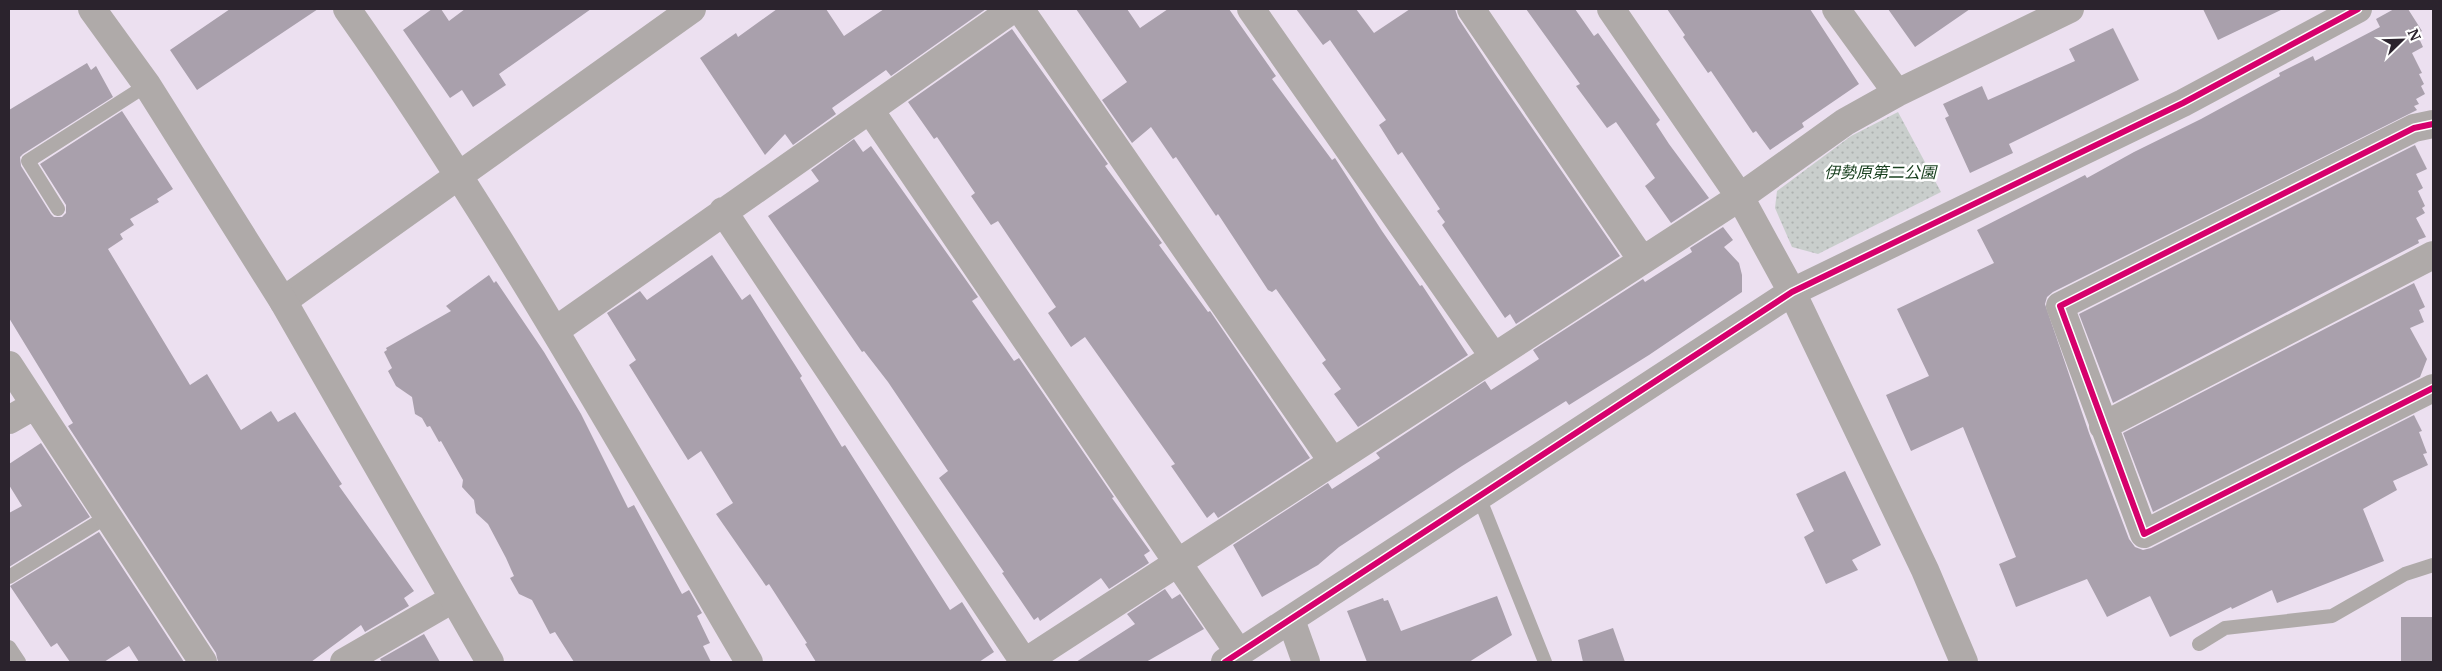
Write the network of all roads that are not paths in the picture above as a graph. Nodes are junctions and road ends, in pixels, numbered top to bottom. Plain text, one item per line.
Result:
1 (92, 9) edge
2 (692, 9) edge
3 (1013, 9) edge
4 (1020, 9) edge
5 (1251, 9) edge
6 (1471, 9) edge
7 (1612, 9) edge
8 (1836, 9) edge
9 (2358, 9) edge
10 (2058, 11) edge
11 (359, 13) edge
12 (147, 85) junction
13 (1897, 93) junction
14 (870, 110) junction
15 (2433, 124) edge
16 (458, 174) junction
17 (1740, 197) junction
18 (58, 209) dead end
19 (724, 212) junction
20 (2433, 255) edge
21 (1642, 260) junction
22 (1792, 292) junction
23 (283, 301) junction
24 (556, 330) junction
25 (1494, 357) junction
26 (9, 365) edge
27 (2433, 388) edge
28 (35, 405) junction
29 (9, 420) edge
30 (2103, 426) junction
31 (1333, 462) junction
32 (1479, 497) junction
33 (108, 516) junction
34 (1178, 563) junction
35 (2433, 565) edge
36 (9, 577) edge
37 (453, 599) junction
38 (1290, 620) junction
39 (2199, 644) dead end
40 (9, 647) edge
41 (1232, 658) edge
42 (19, 662) edge
43 (203, 662) edge
44 (344, 662) edge
45 (490, 662) edge
46 (749, 662) edge
47 (1024, 662) edge
48 (1306, 662) edge
49 (1545, 662) edge
50 (1964, 662) edge

1 - 12 street
2 - 16 street
3 - 14 street
4 - 31 street
5 - 25 street
6 - 21 street
7 - 17 street
8 - 13 street
9 - 22 street
10 - 13 street
11 - 16 street
12 - 18 lane
12 - 23 street
13 - 17 street
14 - 19 street
14 - 34 street
15 - 30 street
16 - 23 street
16 - 24 street
17 - 21 street
17 - 22 street
19 - 24 street
19 - 47 street
20 - 30 street
21 - 25 street
22 - 32 street
22 - 50 street
23 - 37 street
24 - 46 street
25 - 31 street
26 - 28 street
27 - 30 street
28 - 29 street
28 - 33 street
31 - 34 street
32 - 38 street
32 - 49 lane
33 - 36 lane
33 - 43 street
34 - 41 street
34 - 47 street
35 - 39 lane
37 - 44 street
37 - 45 street
38 - 41 street
38 - 48 street
40 - 42 lane

